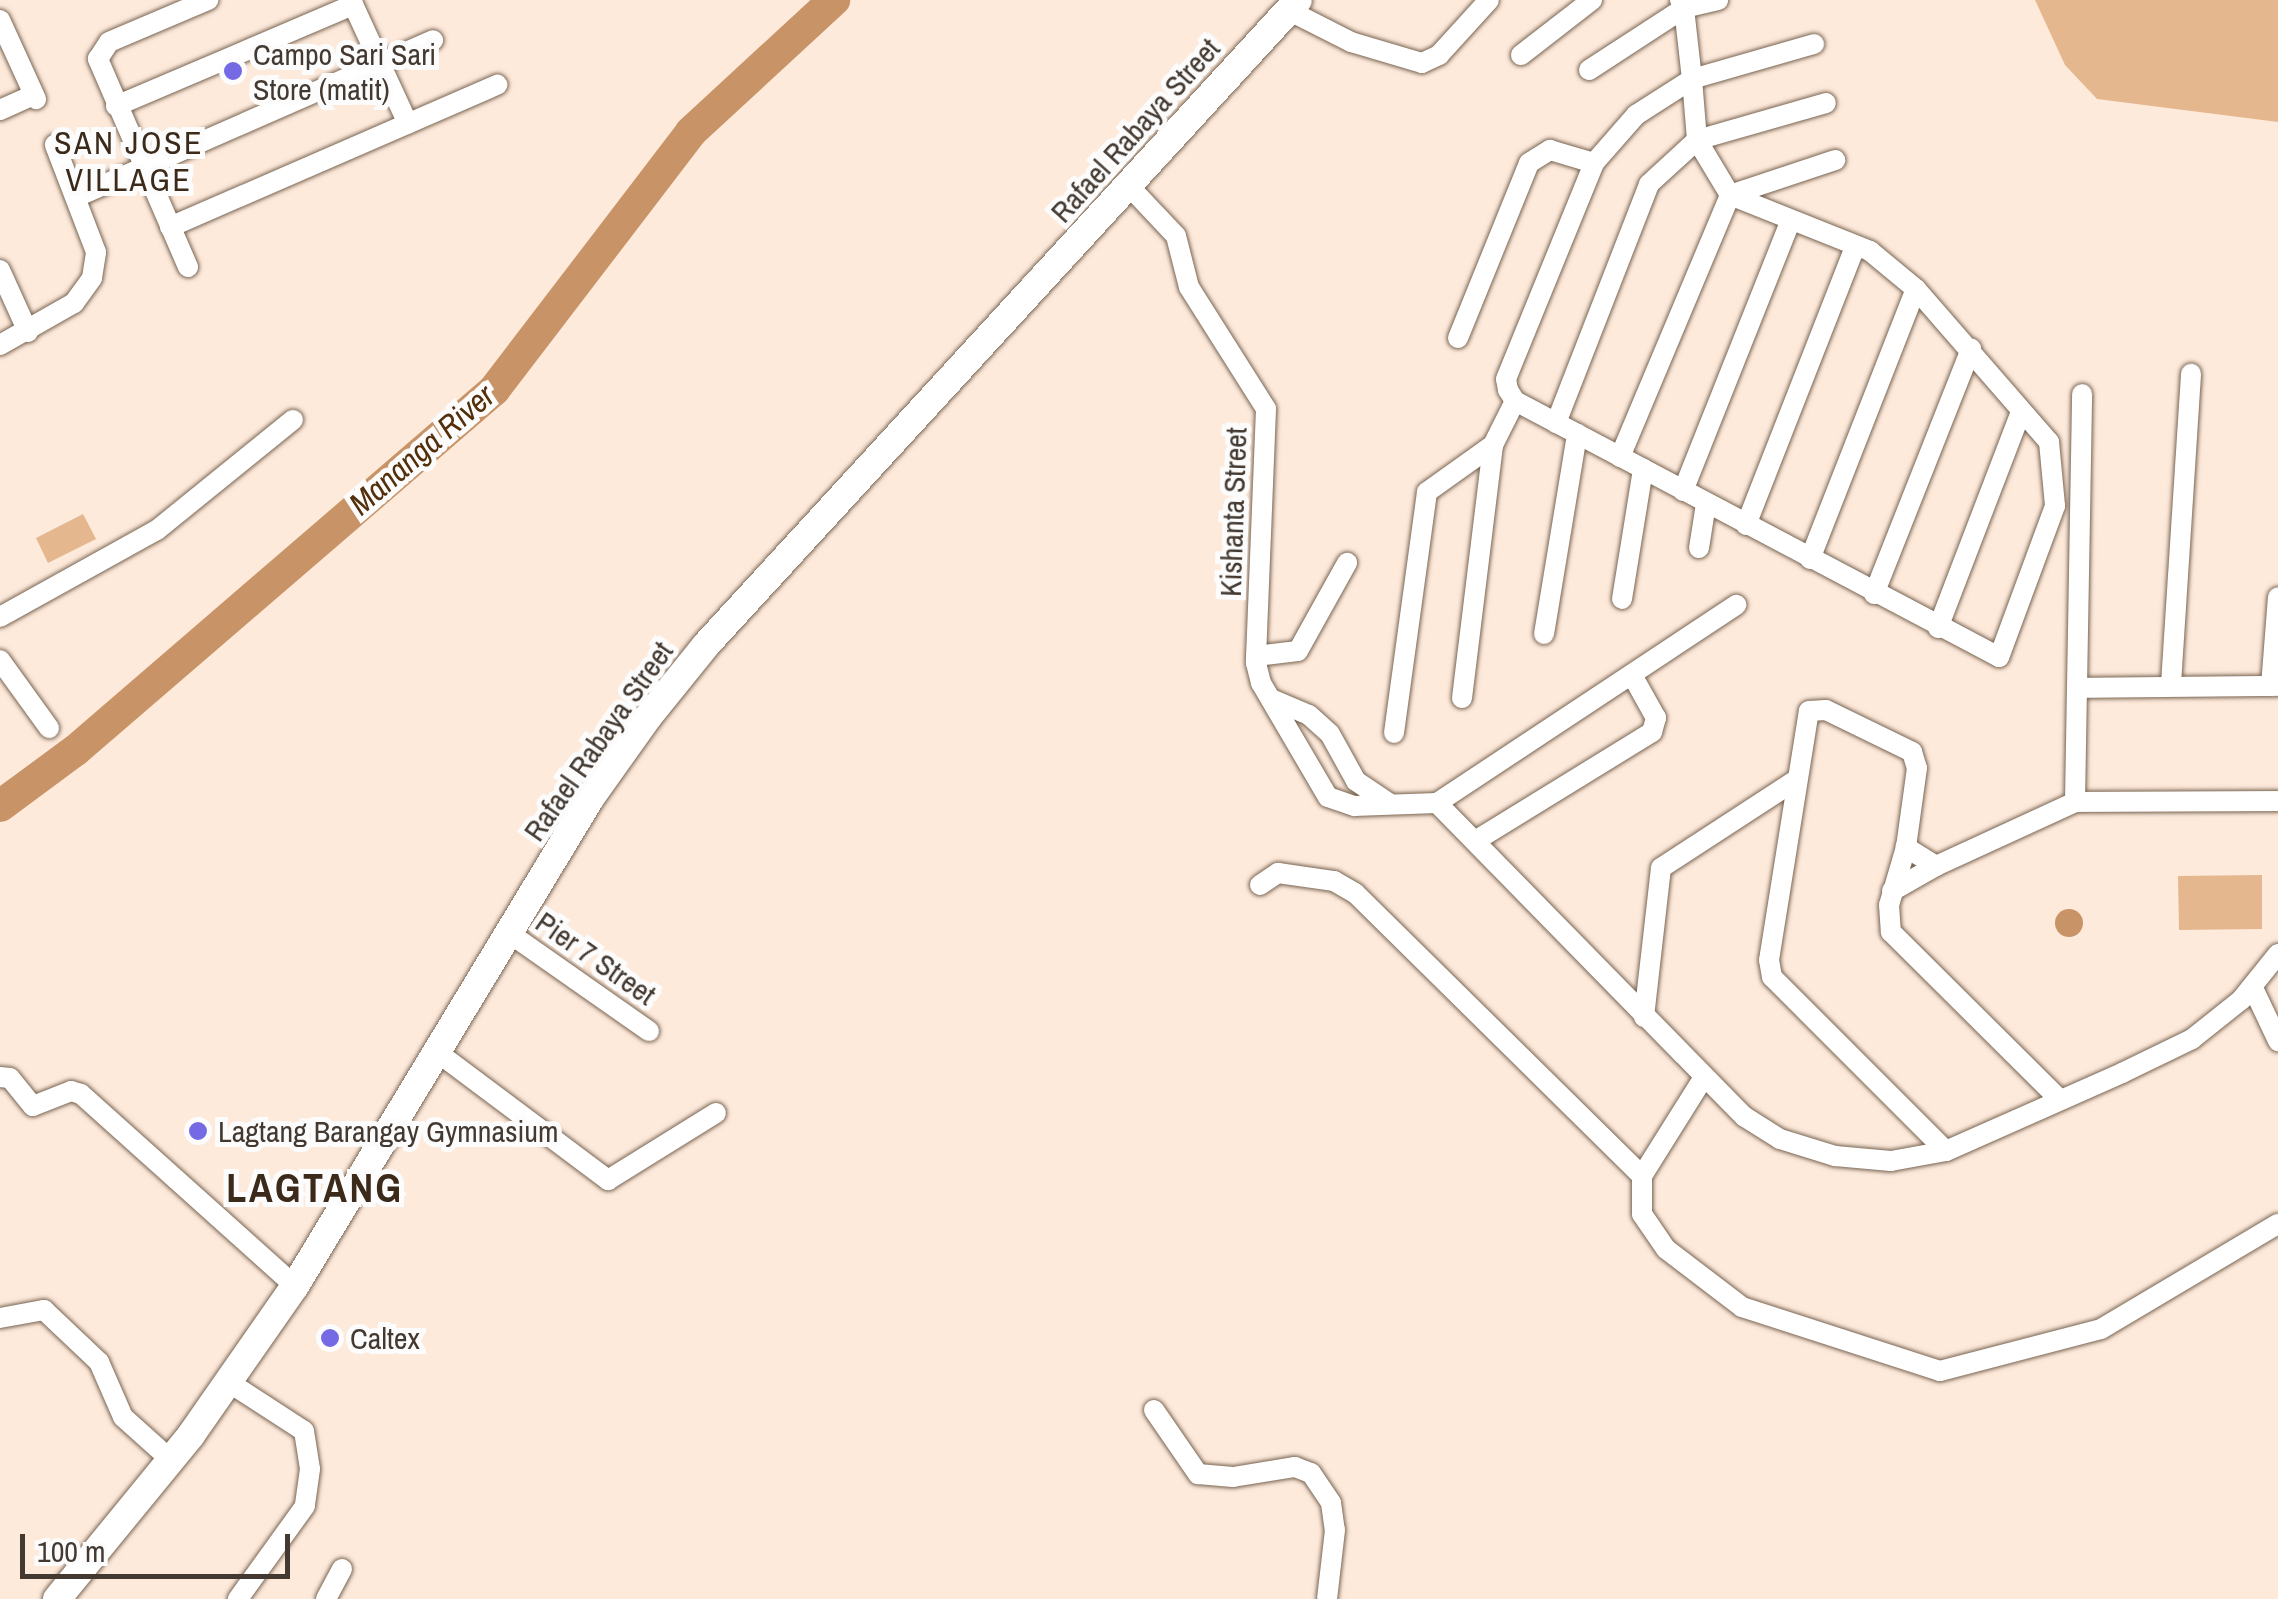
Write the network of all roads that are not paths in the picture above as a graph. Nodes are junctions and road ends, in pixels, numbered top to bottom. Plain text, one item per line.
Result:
1 (208, 0) edge
2 (1488, 0) edge
3 (1592, 0) edge
4 (1718, 0) edge
5 (352, 2) edge
6 (1682, 4) edge
7 (1293, 5) edge
8 (0, 20) edge
9 (433, 40) dead end
10 (1814, 44) dead end
11 (1521, 55) dead end
12 (382, 64) junction
13 (1590, 70) dead end
14 (1692, 79) junction
15 (497, 85) dead end
16 (1826, 103) dead end
17 (116, 106) junction
18 (0, 110) edge
19 (408, 124) junction
20 (1697, 140) junction
21 (55, 145) dead end
22 (1835, 160) dead end
23 (1594, 163) junction
24 (144, 166) junction
25 (1128, 185) junction
26 (1730, 194) junction
27 (76, 196) junction
28 (1790, 224) junction
29 (170, 227) junction
30 (1855, 246) junction
31 (188, 268) dead end
32 (0, 270) edge
33 (1916, 289) junction
34 (28, 332) junction
35 (1458, 338) dead end
36 (0, 345) edge
37 (1971, 349) junction
38 (2191, 374) dead end
39 (2082, 394) dead end
40 (1515, 400) junction
41 (2021, 412) junction
42 (292, 420) dead end
43 (1556, 422) junction
44 (1577, 434) junction
45 (1493, 445) junction
46 (1620, 457) junction
47 (1643, 470) junction
48 (1683, 491) junction
49 (1706, 504) junction
50 (1746, 524) junction
51 (1698, 548) dead end
52 (1810, 559) junction
53 (1348, 563) dead end
54 (1874, 594) junction
55 (2278, 597) edge
56 (1622, 599) dead end
57 (1736, 605) dead end
58 (0, 617) edge
59 (1938, 628) junction
60 (1544, 634) dead end
61 (1256, 656) junction
62 (0, 660) edge
63 (1632, 675) junction
64 (2171, 684) junction
65 (2274, 686) edge
66 (2078, 688) junction
67 (1462, 698) dead end
68 (1271, 699) junction
69 (50, 728) dead end
70 (1394, 733) dead end
71 (1334, 741) junction
72 (1304, 759) junction
73 (1796, 780) junction
74 (2278, 800) edge
75 (2075, 802) junction
76 (1389, 803) junction
77 (1437, 803) junction
78 (1475, 840) junction
79 (1906, 847) junction
80 (1936, 866) junction
81 (1260, 886) dead end
82 (1892, 890) junction
83 (509, 933) junction
84 (2278, 954) edge
85 (2253, 988) junction
86 (1644, 1017) junction
87 (649, 1031) dead end
88 (2278, 1042) edge
89 (437, 1052) junction
90 (0, 1077) edge
91 (1704, 1077) junction
92 (2059, 1100) junction
93 (716, 1113) dead end
94 (1946, 1151) junction
95 (1642, 1176) junction
96 (2278, 1224) edge
97 (295, 1286) junction
98 (0, 1318) edge
99 (230, 1383) junction
100 (1154, 1410) dead end
101 (171, 1460) junction
102 (342, 1570) dead end
103 (56, 1599) edge
104 (238, 1599) edge
105 (326, 1599) edge
106 (1327, 1599) edge

1 - 17 street
2 - 7 street
3 - 11 street
4 - 6 street
5 - 12 street
5 - 17 street
6 - 13 street
6 - 14 street
7 - 25 main road, Rafael Rabaya Street
8 - 18 street
9 - 12 street
10 - 14 street
12 - 19 street
12 - 24 street
14 - 20 street
14 - 23 street
15 - 19 street
16 - 20 street
17 - 24 street
19 - 29 street
20 - 26 street
20 - 43 street
21 - 27 street
22 - 26 street
23 - 35 street
23 - 40 street
24 - 27 street
24 - 29 street
25 - 61 street, Kishanta Street
25 - 83 main road, Rafael Rabaya Street
26 - 28 street
26 - 46 street
27 - 34 street
28 - 30 street
28 - 48 street
29 - 31 street
30 - 33 street
30 - 50 street
32 - 34 street
33 - 37 street
33 - 52 street
34 - 36 street
37 - 41 street
37 - 54 street
38 - 64 street
39 - 66 street
40 - 43 street
40 - 45 street
41 - 59 street
41 - 59 street
42 - 58 street
43 - 44 street
44 - 46 street
44 - 60 street
45 - 67 street
45 - 70 street
46 - 47 street
47 - 48 street
47 - 56 street
48 - 49 street
49 - 50 street
49 - 51 street
50 - 52 street
52 - 54 street
53 - 61 street
54 - 59 street
55 - 65 street
57 - 63 street
61 - 68 street, Kishanta Street
62 - 69 street
63 - 77 street
63 - 78 street
64 - 65 street
64 - 66 street
66 - 75 street
68 - 71 street
68 - 72 street, Kishanta Street
71 - 72 street
71 - 76 street
72 - 76 street, Kishanta Street
73 - 79 street
73 - 86 street
73 - 94 street
74 - 75 street
75 - 80 street
76 - 77 street, Kishanta Street
77 - 78 street
78 - 86 street
79 - 80 street
79 - 82 street
80 - 82 street
81 - 95 street
82 - 92 street
83 - 87 street, Pier 7 Street
83 - 89 main road, Rafael Rabaya Street
84 - 85 street
85 - 88 street
85 - 92 street
86 - 91 street
89 - 93 street
89 - 97 main road, Rafael Rabaya Street
90 - 97 street
91 - 94 street
91 - 95 street
92 - 94 street
95 - 96 street
97 - 99 main road, Rafael Rabaya Street
98 - 101 street
99 - 101 main road, Rafael Rabaya Street
99 - 104 street
100 - 106 street
101 - 103 main road, Rafael Rabaya Street
102 - 105 street

